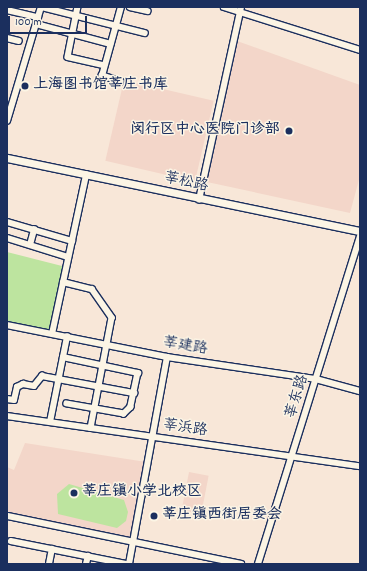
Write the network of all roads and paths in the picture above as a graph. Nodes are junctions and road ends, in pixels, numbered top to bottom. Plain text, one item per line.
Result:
1 (41, 7) edge
2 (78, 7) edge
3 (121, 7) edge
4 (130, 7) edge
5 (224, 7) edge
6 (241, 9) edge
7 (7, 10) edge
8 (148, 12) dead end
9 (77, 16) junction
10 (38, 17) junction
11 (40, 25) dead end
12 (116, 26) junction
13 (145, 33) dead end
14 (73, 34) junction
15 (7, 38) edge
16 (19, 42) dead end
17 (111, 44) junction
18 (360, 50) edge
19 (104, 65) junction
20 (121, 82) dead end
21 (7, 121) edge
22 (7, 158) edge
23 (86, 175) junction
24 (199, 200) junction
25 (7, 222) edge
26 (34, 230) junction
27 (360, 231) edge
28 (360, 236) edge
29 (7, 238) edge
30 (72, 241) junction
31 (30, 245) junction
32 (68, 257) junction
33 (63, 282) junction
34 (7, 325) edge
35 (52, 334) junction
36 (67, 337) junction
37 (107, 345) junction
38 (63, 357) junction
39 (168, 357) junction
40 (103, 366) junction
41 (58, 379) junction
42 (316, 379) junction
43 (99, 387) junction
44 (360, 391) edge
45 (134, 393) junction
46 (7, 399) edge
47 (67, 404) dead end
48 (94, 409) junction
49 (7, 416) edge
50 (50, 422) junction
51 (91, 428) junction
52 (152, 436) junction
53 (292, 456) junction
54 (360, 466) edge
55 (8, 516) dead end
56 (11, 541) dead end
57 (131, 543) junction
58 (52, 549) junction
59 (88, 556) junction
60 (49, 564) edge
61 (86, 564) edge
62 (126, 564) edge
63 (129, 564) edge
64 (241, 564) edge
65 (258, 564) edge

1 - 9 street
1 - 10 street
2 - 9 street
3 - 12 street
4 - 8 street
5 - 6 street
6 - 18 street
6 - 24 street
7 - 10 street
9 - 12 street
9 - 14 street
10 - 21 street
11 - 14 street
12 - 13 street
12 - 17 street
14 - 17 street
14 - 19 street
15 - 16 street
17 - 19 street
19 - 20 street
22 - 23 main road, 莘松路
23 - 24 main road, 莘松路
23 - 30 street
24 - 27 main road, 莘松路
25 - 26 street
26 - 30 street
26 - 31 street
28 - 42 street, 莘东路
29 - 31 street
30 - 32 street
31 - 32 street
32 - 33 street
33 - 35 street
33 - 37 street
34 - 35 street, 莘建路
35 - 36 street, 莘建路
36 - 37 street, 莘建路
36 - 38 street
37 - 39 street, 莘建路
37 - 40 street
38 - 40 street
38 - 41 street
39 - 42 street, 莘建路
39 - 52 street
40 - 43 street
40 - 45 street
41 - 43 street
41 - 46 street
41 - 50 street
42 - 44 street, 莘建路
42 - 53 street, 莘东路
43 - 45 street
43 - 48 street
45 - 48 street
47 - 48 street
48 - 51 street
49 - 50 street, 莘浜路
50 - 51 street, 莘浜路
51 - 52 street, 莘浜路
52 - 53 street, 莘浜路
52 - 57 street
53 - 54 street, 莘浜路
53 - 65 street, 莘东路
55 - 57 street
56 - 58 street
57 - 63 street
57 - 64 street
58 - 59 street
58 - 60 street
59 - 61 street
59 - 62 street

